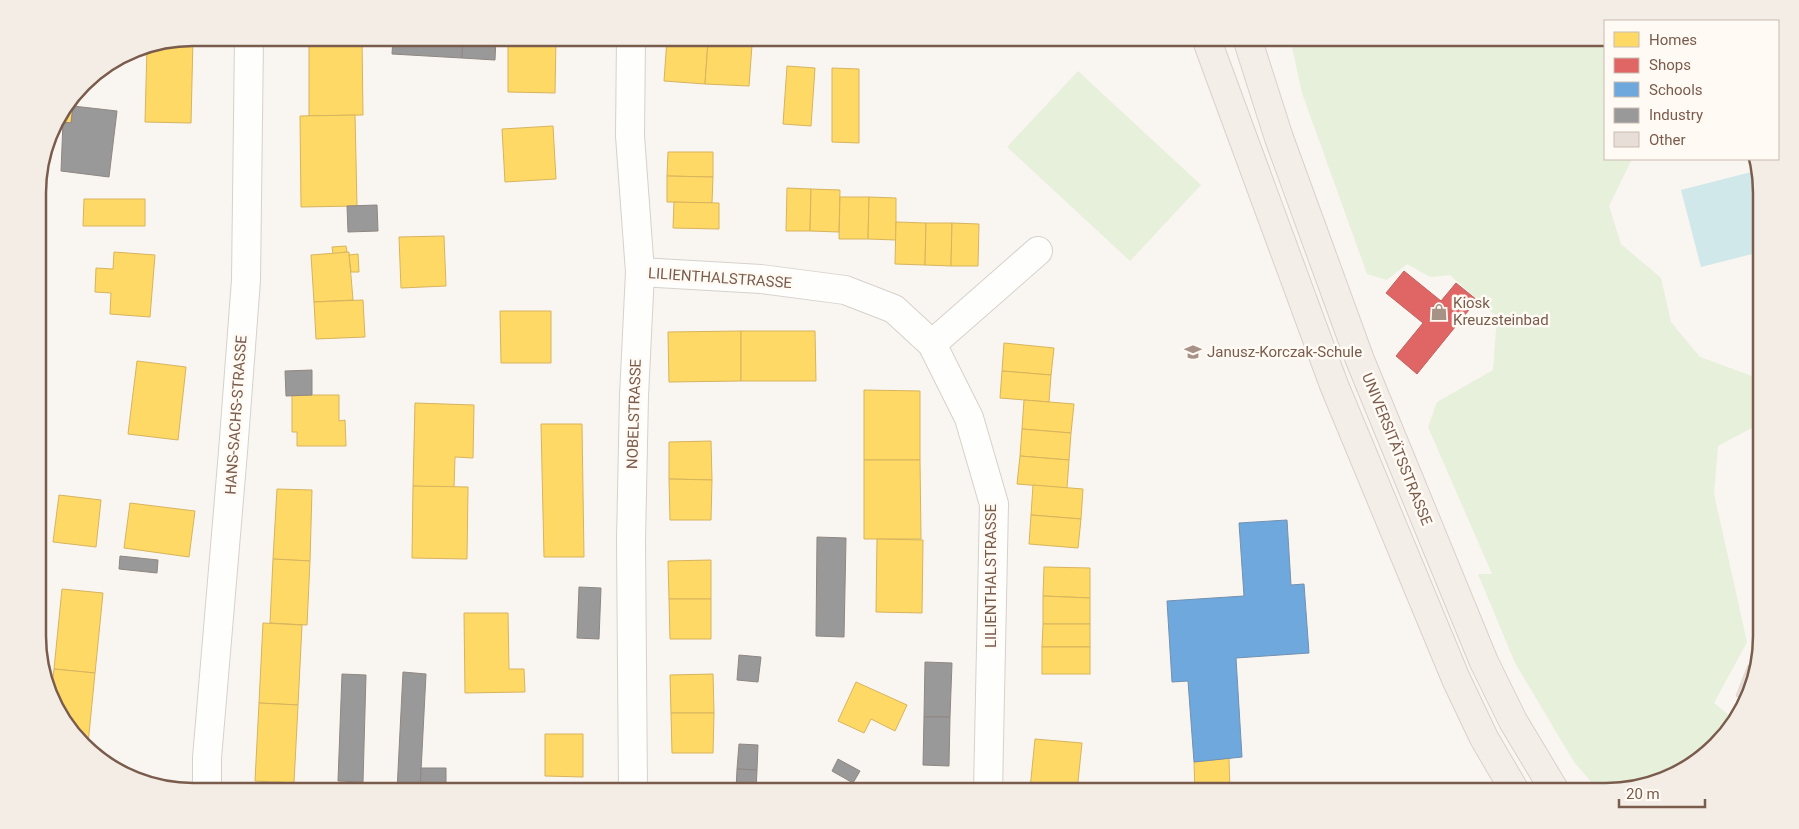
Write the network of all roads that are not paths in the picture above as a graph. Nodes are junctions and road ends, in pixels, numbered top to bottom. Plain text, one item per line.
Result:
1 (249, 46) edge
2 (631, 46) edge
3 (1209, 46) edge
4 (1250, 46) edge
5 (1038, 251) dead end
6 (640, 272) junction
7 (932, 344) junction
8 (988, 782) edge
9 (1510, 782) edge
10 (1550, 782) edge
11 (207, 783) edge
12 (633, 783) edge

1 - 11 street, HANS-SACHS-STRASSE
2 - 6 street, NOBELSTRASSE
3 - 9 main road
4 - 10 main road, UNIVERSITÄTSSTRASSE
5 - 7 street
6 - 7 street, LILIENTHALSTRASSE
6 - 12 street, NOBELSTRASSE
7 - 8 street, LILIENTHALSTRASSE

